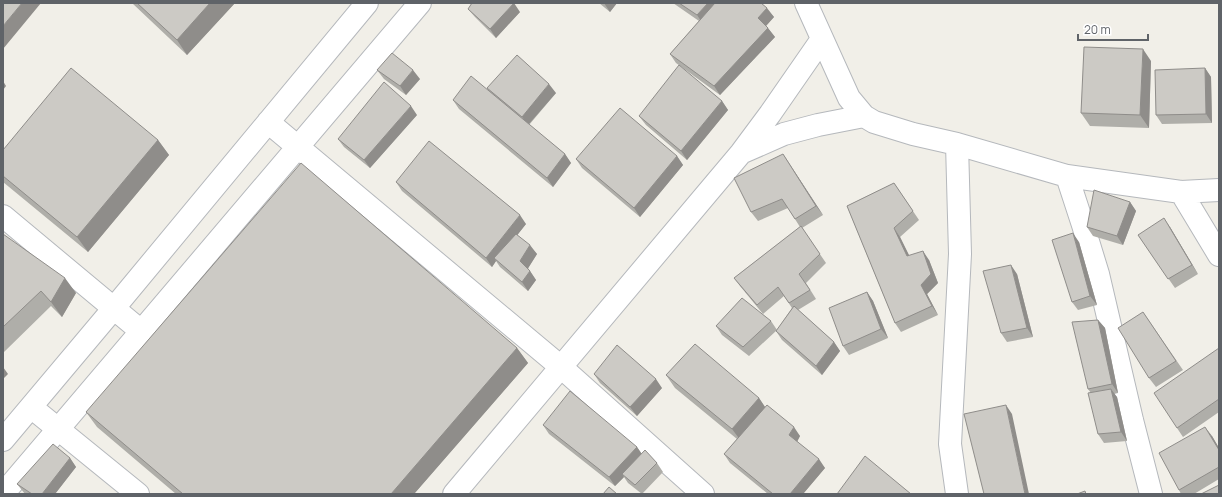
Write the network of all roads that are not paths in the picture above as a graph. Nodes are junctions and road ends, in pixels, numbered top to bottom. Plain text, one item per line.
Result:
1 (368, 3) edge
2 (420, 3) edge
3 (806, 3) edge
4 (822, 39) junction
5 (864, 116) junction
6 (268, 122) junction
7 (957, 144) junction
8 (298, 147) junction
9 (741, 153) junction
10 (1066, 176) junction
11 (1219, 190) edge
12 (1181, 192) junction
13 (3, 216) edge
14 (1219, 255) edge
15 (114, 308) junction
16 (141, 331) junction
17 (561, 367) junction
18 (30, 407) junction
19 (58, 429) junction
20 (3, 440) edge
21 (4, 494) edge
22 (138, 494) edge
23 (454, 494) edge
24 (703, 494) edge
25 (956, 494) edge
26 (1151, 494) edge

1 - 6 street
2 - 8 street
3 - 4 street
4 - 5 street
4 - 9 street
5 - 7 street
5 - 9 street
6 - 8 street
6 - 15 street
7 - 10 street
7 - 25 street
8 - 16 street
8 - 17 street
9 - 17 street
10 - 12 street
10 - 26 street
11 - 12 street
12 - 14 street
13 - 15 street
15 - 16 street
15 - 18 street
16 - 19 street
17 - 23 street
17 - 24 street
18 - 19 street
18 - 20 street
19 - 21 street
19 - 22 street

